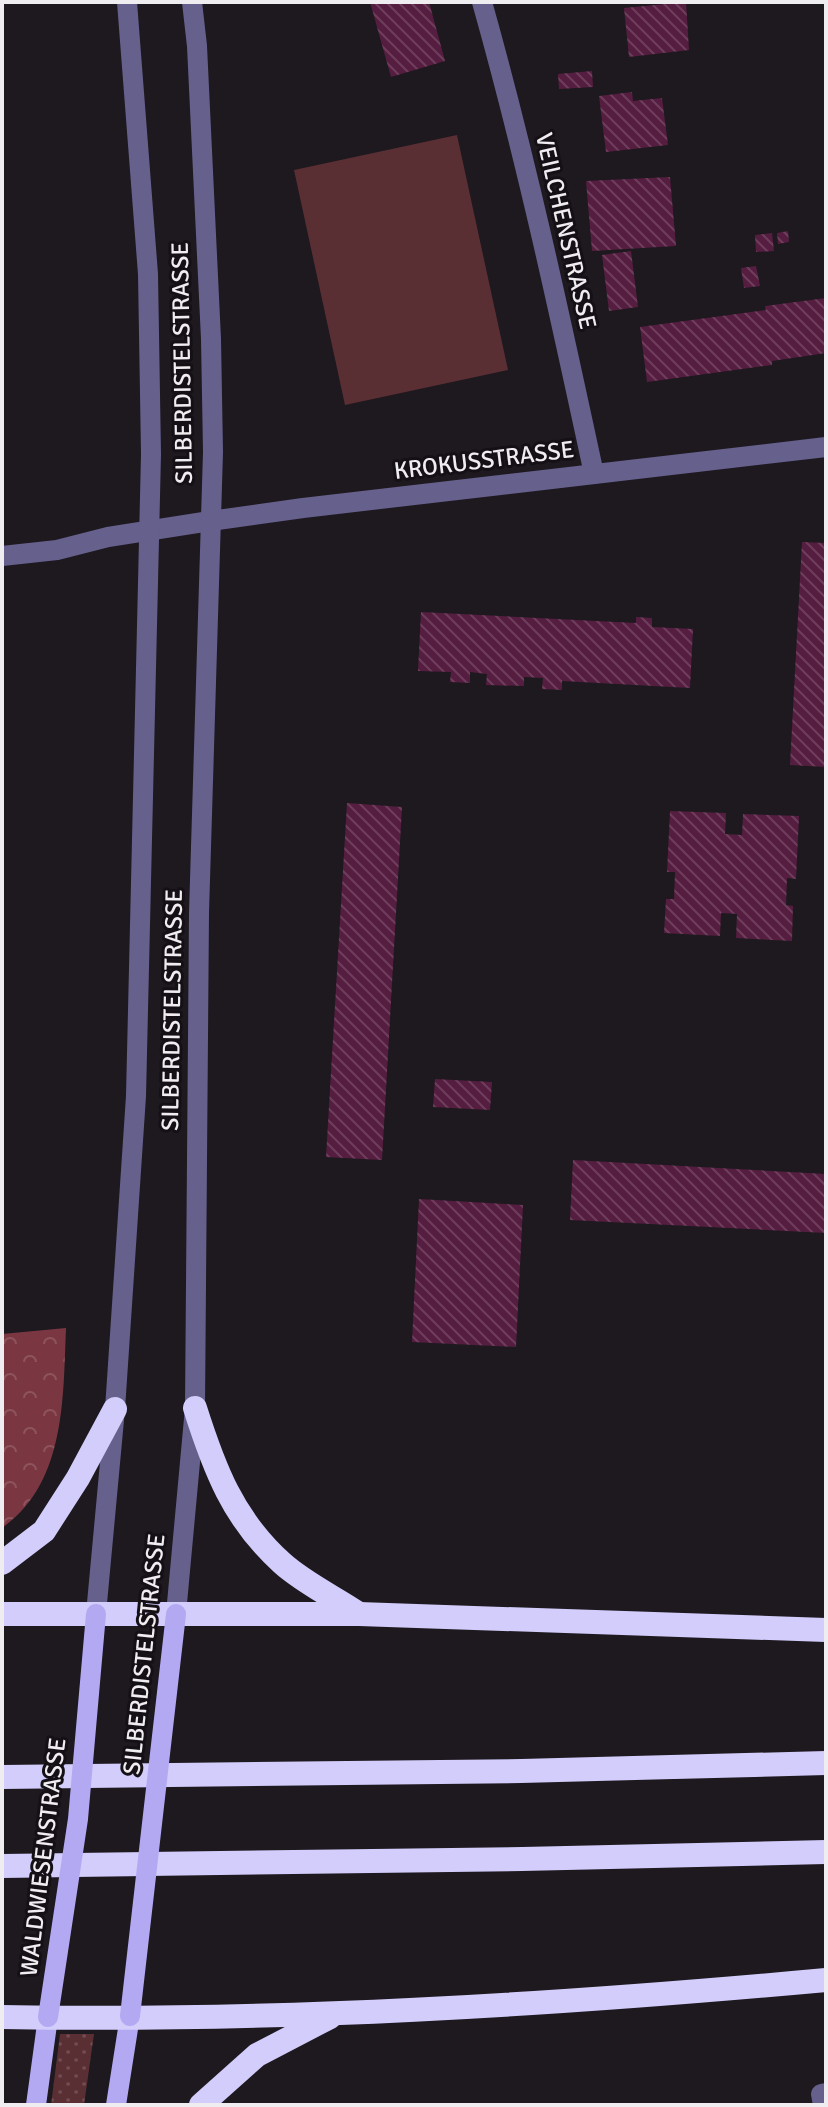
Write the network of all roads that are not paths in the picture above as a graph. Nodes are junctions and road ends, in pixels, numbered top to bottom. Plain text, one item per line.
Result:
1 (127, 2) edge
2 (192, 2) edge
3 (482, 2) edge
4 (826, 447) edge
5 (594, 474) junction
6 (210, 521) junction
7 (148, 532) junction
8 (2, 556) edge
9 (195, 1408) junction
10 (115, 1409) junction
11 (2, 1563) edge
12 (2, 1614) edge
13 (96, 1614) junction
14 (176, 1614) junction
15 (359, 1614) junction
16 (826, 1630) edge
17 (826, 1763) edge
18 (2, 1777) edge
19 (826, 1852) edge
20 (2, 1866) edge
21 (826, 1980) edge
22 (333, 2015) junction
23 (130, 2016) junction
24 (2, 2017) edge
25 (48, 2017) junction
26 (826, 2093) edge
27 (36, 2105) edge
28 (116, 2105) edge
29 (201, 2105) edge
30 (823, 2105) edge

1 - 7 street, SILBERDISTELSTRASSE
2 - 6 street, SILBERDISTELSTRASSE
3 - 5 street, VEILCHENSTRASSE
4 - 5 street, KROKUSSTRASSE
5 - 6 street, KROKUSSTRASSE
6 - 7 street, KROKUSSTRASSE
6 - 9 street, SILBERDISTELSTRASSE
7 - 8 street, KROKUSSTRASSE
7 - 10 street, SILBERDISTELSTRASSE
9 - 14 street, SILBERDISTELSTRASSE
9 - 15 highway
10 - 11 highway
10 - 13 street, SILBERDISTELSTRASSE
12 - 13 highway
13 - 14 highway
13 - 25 main road, WALDWIESENSTRASSE, bridge
14 - 15 highway
14 - 23 main road, SILBERDISTELSTRASSE, bridge
15 - 16 highway
17 - 18 highway
19 - 20 highway
21 - 22 highway
22 - 23 highway
22 - 29 highway
23 - 25 highway
23 - 28 main road
24 - 25 highway
25 - 27 main road, WALDWIESENSTRASSE
26 - 30 street

